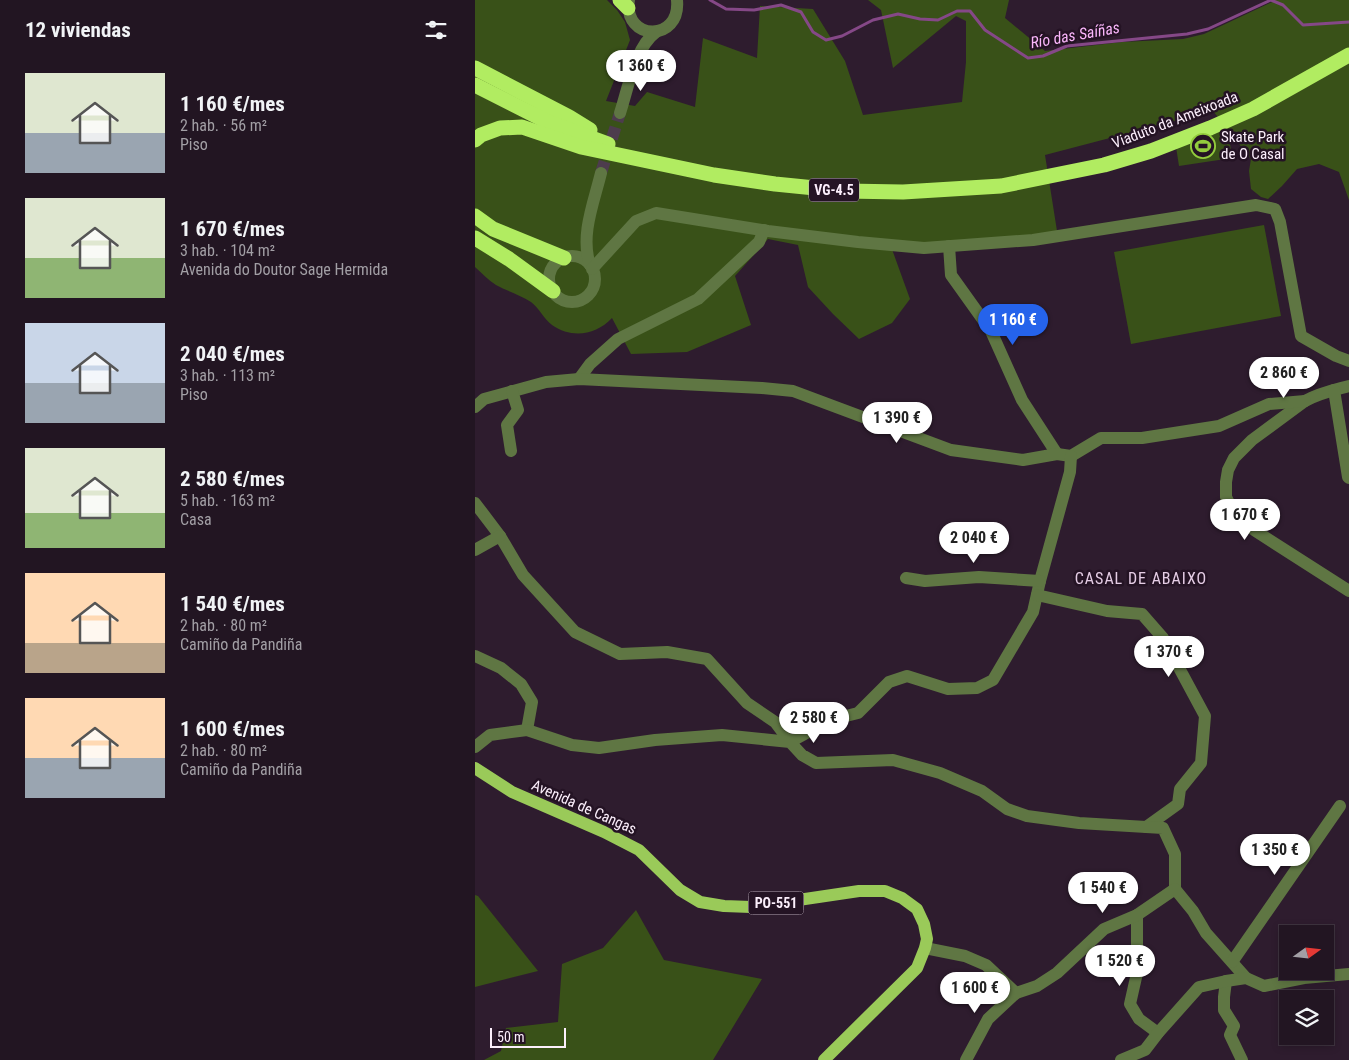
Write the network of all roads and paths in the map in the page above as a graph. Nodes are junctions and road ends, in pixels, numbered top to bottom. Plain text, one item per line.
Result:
1 (677, 0) edge
2 (625, 3) edge
3 (634, 24) junction
4 (656, 32) junction
5 (1349, 55) edge
6 (636, 63) junction
7 (475, 68) edge
8 (475, 85) edge
9 (620, 113) tunnel mouth
10 (475, 140) edge
11 (621, 149) junction
12 (669, 165) junction
13 (601, 173) tunnel mouth
14 (475, 216) edge
15 (588, 226) junction
16 (764, 230) junction
17 (475, 238) edge
18 (949, 246) junction
19 (565, 257) junction
20 (591, 267) junction
21 (553, 291) junction
22 (1349, 361) edge
23 (579, 378) junction
24 (1349, 386) edge
25 (1334, 390) junction
26 (512, 391) junction
27 (1305, 401) junction
28 (475, 407) edge
29 (511, 451) dead end
30 (1057, 454) junction
31 (1071, 456) junction
32 (1349, 478) edge
33 (475, 503) edge
34 (500, 536) junction
35 (475, 550) edge
36 (906, 578) dead end
37 (1039, 582) junction
38 (1349, 591) edge
39 (1037, 595) junction
40 (475, 656) edge
41 (527, 730) junction
42 (790, 742) junction
43 (475, 747) edge
44 (475, 768) edge
45 (1340, 806) dead end
46 (1146, 827) junction
47 (1175, 889) junction
48 (1137, 915) junction
49 (925, 948) junction
50 (1232, 962) junction
51 (1349, 974) edge
52 (1246, 978) junction
53 (1226, 981) junction
54 (1016, 993) junction
55 (1158, 1033) junction
56 (823, 1060) edge
57 (966, 1060) edge
58 (1121, 1060) edge
59 (1242, 1060) edge

1 - 4 street
2 - 3 street
3 - 4 street
3 - 6 street
4 - 6 street
5 - 12 highway, Viaduto da Ameixoada / VG-4.5
6 - 9 street
7 - 11 highway
8 - 11 highway, VG-4.5
10 - 12 highway
11 - 12 highway, VG-4.5
13 - 15 street
14 - 19 highway
15 - 19 street
15 - 20 street
16 - 18 street
16 - 20 street
16 - 23 street
17 - 21 highway
18 - 22 street
18 - 30 street
19 - 20 street
19 - 21 street
20 - 21 street
23 - 26 street
23 - 30 street
24 - 25 street
25 - 27 street
25 - 32 street
26 - 28 street
26 - 29 street
27 - 31 street
27 - 38 street
30 - 31 street
31 - 37 street
33 - 34 street
34 - 35 street
34 - 42 street
36 - 37 street
37 - 39 street
39 - 42 street
39 - 46 street
40 - 41 street
41 - 42 street
41 - 43 street
42 - 46 street
44 - 49 main road, Avenida de Cangas / PO-551
45 - 50 street
46 - 47 street
47 - 48 street
47 - 50 street
48 - 54 street
48 - 55 street
49 - 54 street
49 - 56 main road, Avenida de Cangas / PO-551
50 - 52 street
51 - 52 street
52 - 53 street
53 - 55 street
53 - 59 street
54 - 57 street
55 - 58 street

